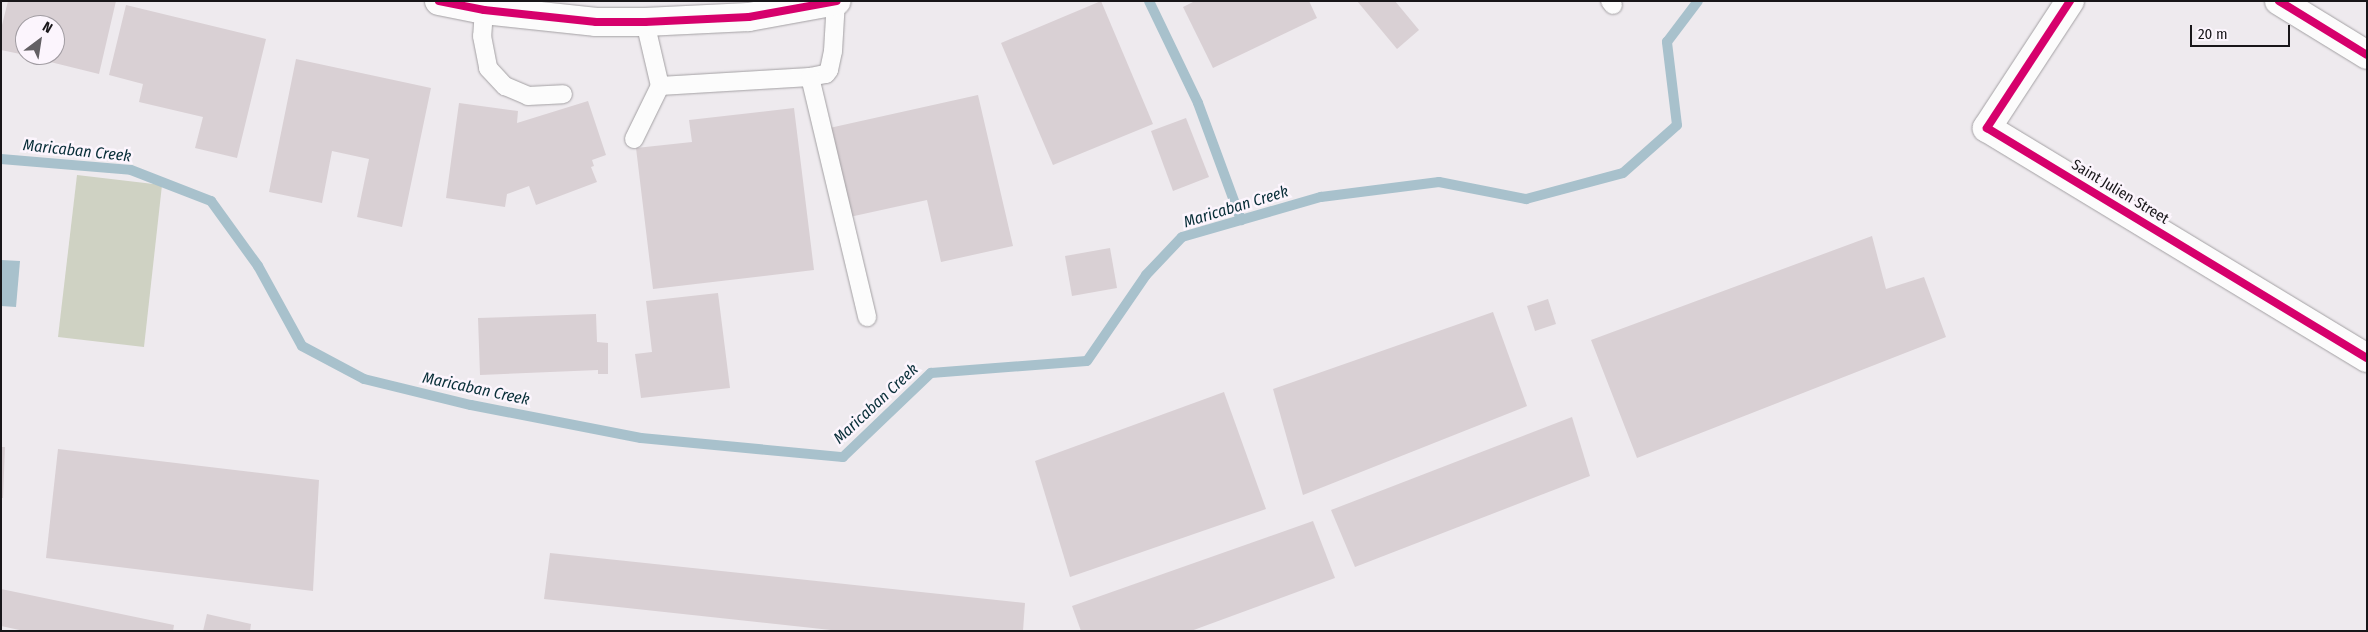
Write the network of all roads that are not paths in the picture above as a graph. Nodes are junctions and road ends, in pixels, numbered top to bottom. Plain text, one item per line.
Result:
1 (836, 1) edge
2 (2070, 1) edge
3 (2279, 1) edge
4 (445, 2) edge
5 (484, 10) junction
6 (645, 22) junction
7 (2367, 55) edge
8 (810, 77) junction
9 (660, 86) junction
10 (563, 94) dead end
11 (634, 139) dead end
12 (867, 317) dead end
13 (2367, 358) edge

1 - 6 street
1 - 8 lane
2 - 13 street, Saint Julien Street
3 - 7 street
4 - 5 street
5 - 6 street
5 - 10 lane
6 - 9 lane
8 - 9 lane
8 - 12 lane
9 - 11 lane

